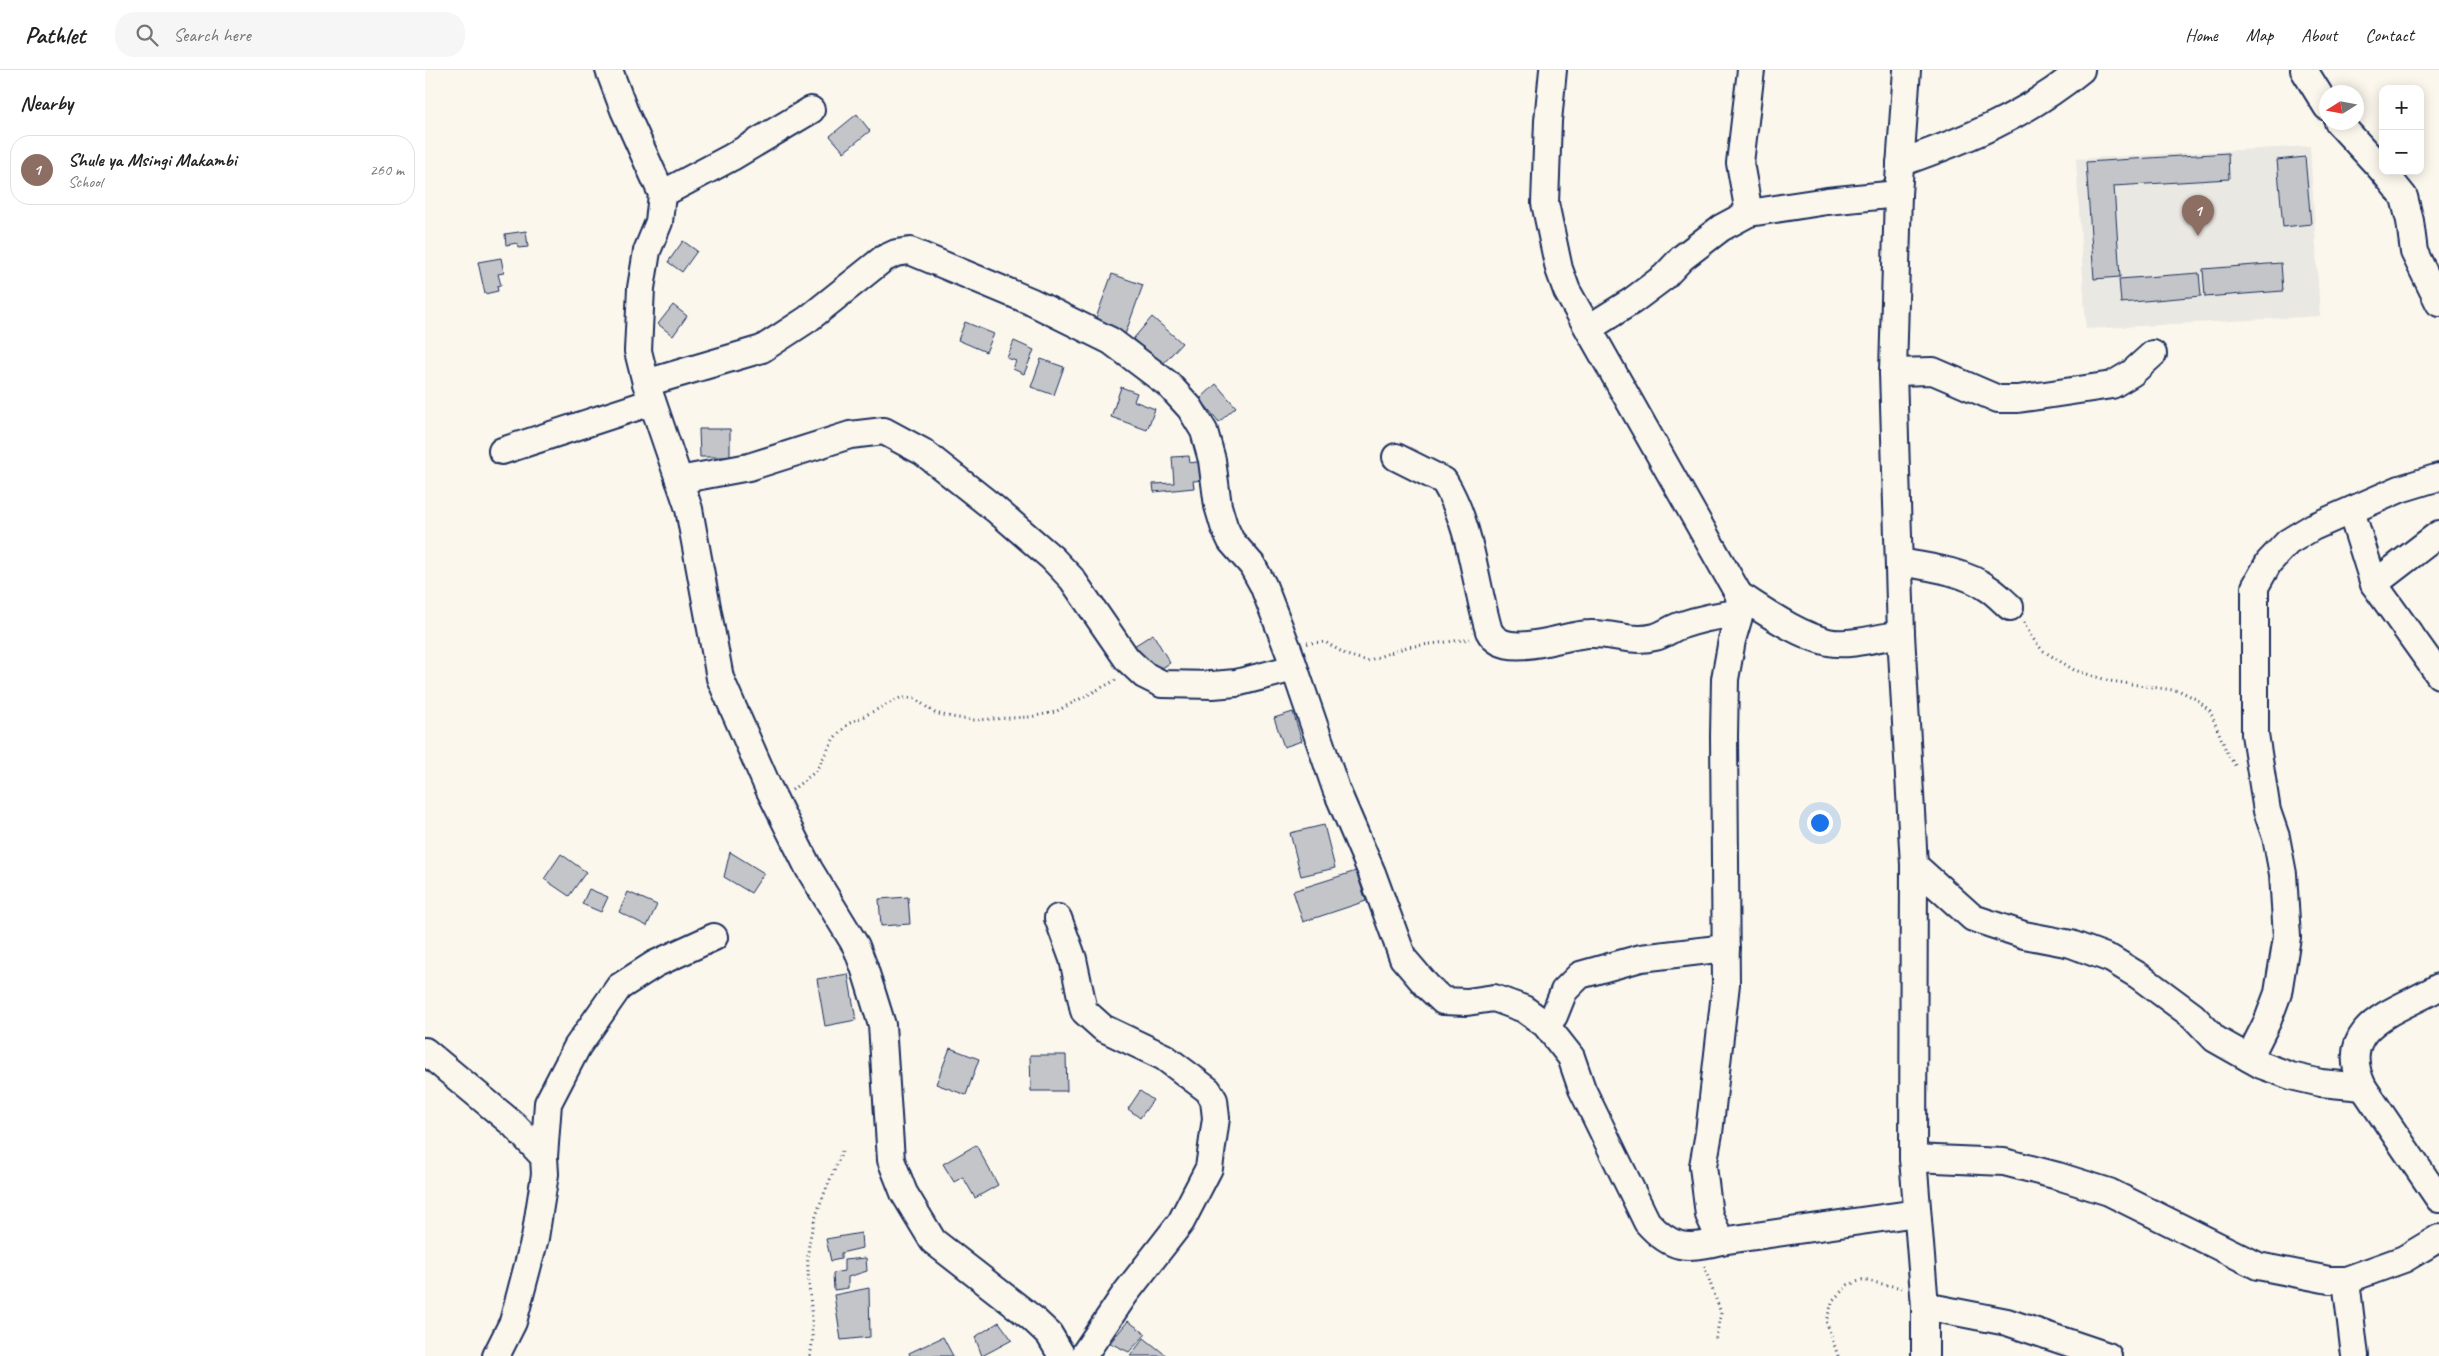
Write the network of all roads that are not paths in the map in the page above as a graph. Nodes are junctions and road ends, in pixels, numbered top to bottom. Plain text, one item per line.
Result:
1 (609, 70) edge
2 (1553, 70) edge
3 (1751, 70) edge
4 (1907, 70) edge
5 (2081, 70) edge
6 (2304, 70) edge
7 (2319, 94) edge
8 (811, 110) dead end
9 (2345, 130) edge
10 (1900, 163) junction
11 (2379, 167) edge
12 (2386, 175) edge
13 (662, 194) junction
14 (1898, 194) junction
15 (1749, 213) junction
16 (2439, 303) edge
17 (1589, 328) junction
18 (2153, 354) dead end
19 (1893, 372) junction
20 (649, 392) junction
21 (502, 452) dead end
22 (1397, 457) dead end
23 (2439, 477) edge
24 (679, 480) junction
25 (2351, 511) junction
26 (2439, 534) edge
27 (1899, 562) junction
28 (2374, 584) junction
29 (1739, 604) junction
30 (2010, 607) road end
31 (1901, 634) junction
32 (1292, 660) junction
33 (2439, 675) edge
34 (1914, 865) junction
35 (1057, 918) dead end
36 (714, 937) dead end
37 (1726, 948) junction
38 (2439, 987) edge
39 (1545, 1024) junction
40 (425, 1051) edge
41 (2249, 1058) junction
42 (2363, 1087) junction
43 (544, 1156) junction
44 (1913, 1158) junction
45 (2439, 1199) edge
46 (1917, 1214) junction
47 (2439, 1238) edge
48 (1709, 1244) junction
49 (2346, 1280) junction
50 (1924, 1300) junction
51 (495, 1356) edge
52 (1062, 1356) edge
53 (1083, 1356) edge
54 (1925, 1356) edge
55 (2108, 1356) edge
56 (2355, 1356) edge

1 - 13 street
2 - 17 street
3 - 15 street
4 - 10 street
5 - 10 street
6 - 7 street
8 - 13 street
9 - 11 street
10 - 14 street
12 - 16 street
13 - 20 street
14 - 15 street
14 - 19 street
15 - 17 street
17 - 29 street
18 - 19 street
19 - 27 street
20 - 21 street
20 - 24 street
20 - 32 street
22 - 29 street
23 - 25 street
24 - 32 street
24 - 52 street
25 - 28 street
25 - 41 street
26 - 28 street
27 - 30 street
27 - 31 street
28 - 33 street
29 - 31 street
29 - 37 street
31 - 34 street
32 - 39 street
34 - 41 street
34 - 44 street
35 - 53 street
36 - 43 street
37 - 39 street
37 - 48 street
38 - 42 street
39 - 48 street
40 - 43 street
41 - 42 street
42 - 45 street
43 - 51 street
44 - 46 street
44 - 49 street
46 - 48 street
46 - 50 street
47 - 49 street
49 - 56 street
50 - 54 street
50 - 55 street

